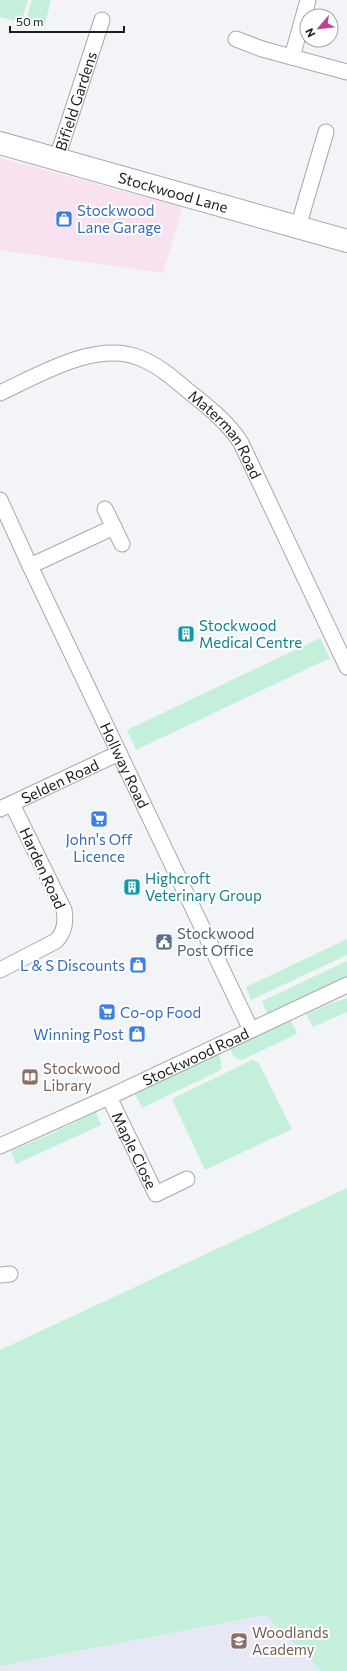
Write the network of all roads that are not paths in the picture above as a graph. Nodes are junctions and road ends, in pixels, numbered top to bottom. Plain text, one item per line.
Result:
1 (308, 0) edge
2 (102, 20) dead end
3 (236, 39) dead end
4 (292, 57) junction
5 (347, 72) edge
6 (326, 132) dead end
7 (0, 143) edge
8 (57, 158) junction
9 (298, 227) junction
10 (347, 241) edge
11 (0, 393) edge
12 (0, 500) edge
13 (105, 509) dead end
14 (114, 527) junction
15 (122, 544) dead end
16 (30, 566) junction
17 (343, 647) edge
18 (347, 667) edge
19 (119, 753) junction
20 (6, 806) edge
21 (0, 970) edge
22 (347, 985) edge
23 (251, 1030) junction
24 (109, 1097) junction
25 (1, 1142) edge
26 (187, 1179) dead end

1 - 4 street
2 - 8 street, Bifield Gardens
3 - 4 street
4 - 5 street
6 - 9 street
7 - 8 street, Stockwood Lane
8 - 9 street, Stockwood Lane
9 - 10 street, Stockwood Lane
11 - 17 street, Materman Road
12 - 16 street, Hollway Road
13 - 14 street
14 - 15 street
14 - 16 street
16 - 19 street, Hollway Road
17 - 18 street, Materman Road
19 - 20 street, Selden Road
19 - 23 street, Hollway Road
20 - 21 street, Harden Road
22 - 23 street, Stockwood Road
23 - 24 street, Stockwood Road
24 - 25 street, Stockwood Road
24 - 26 street, Maple Close

